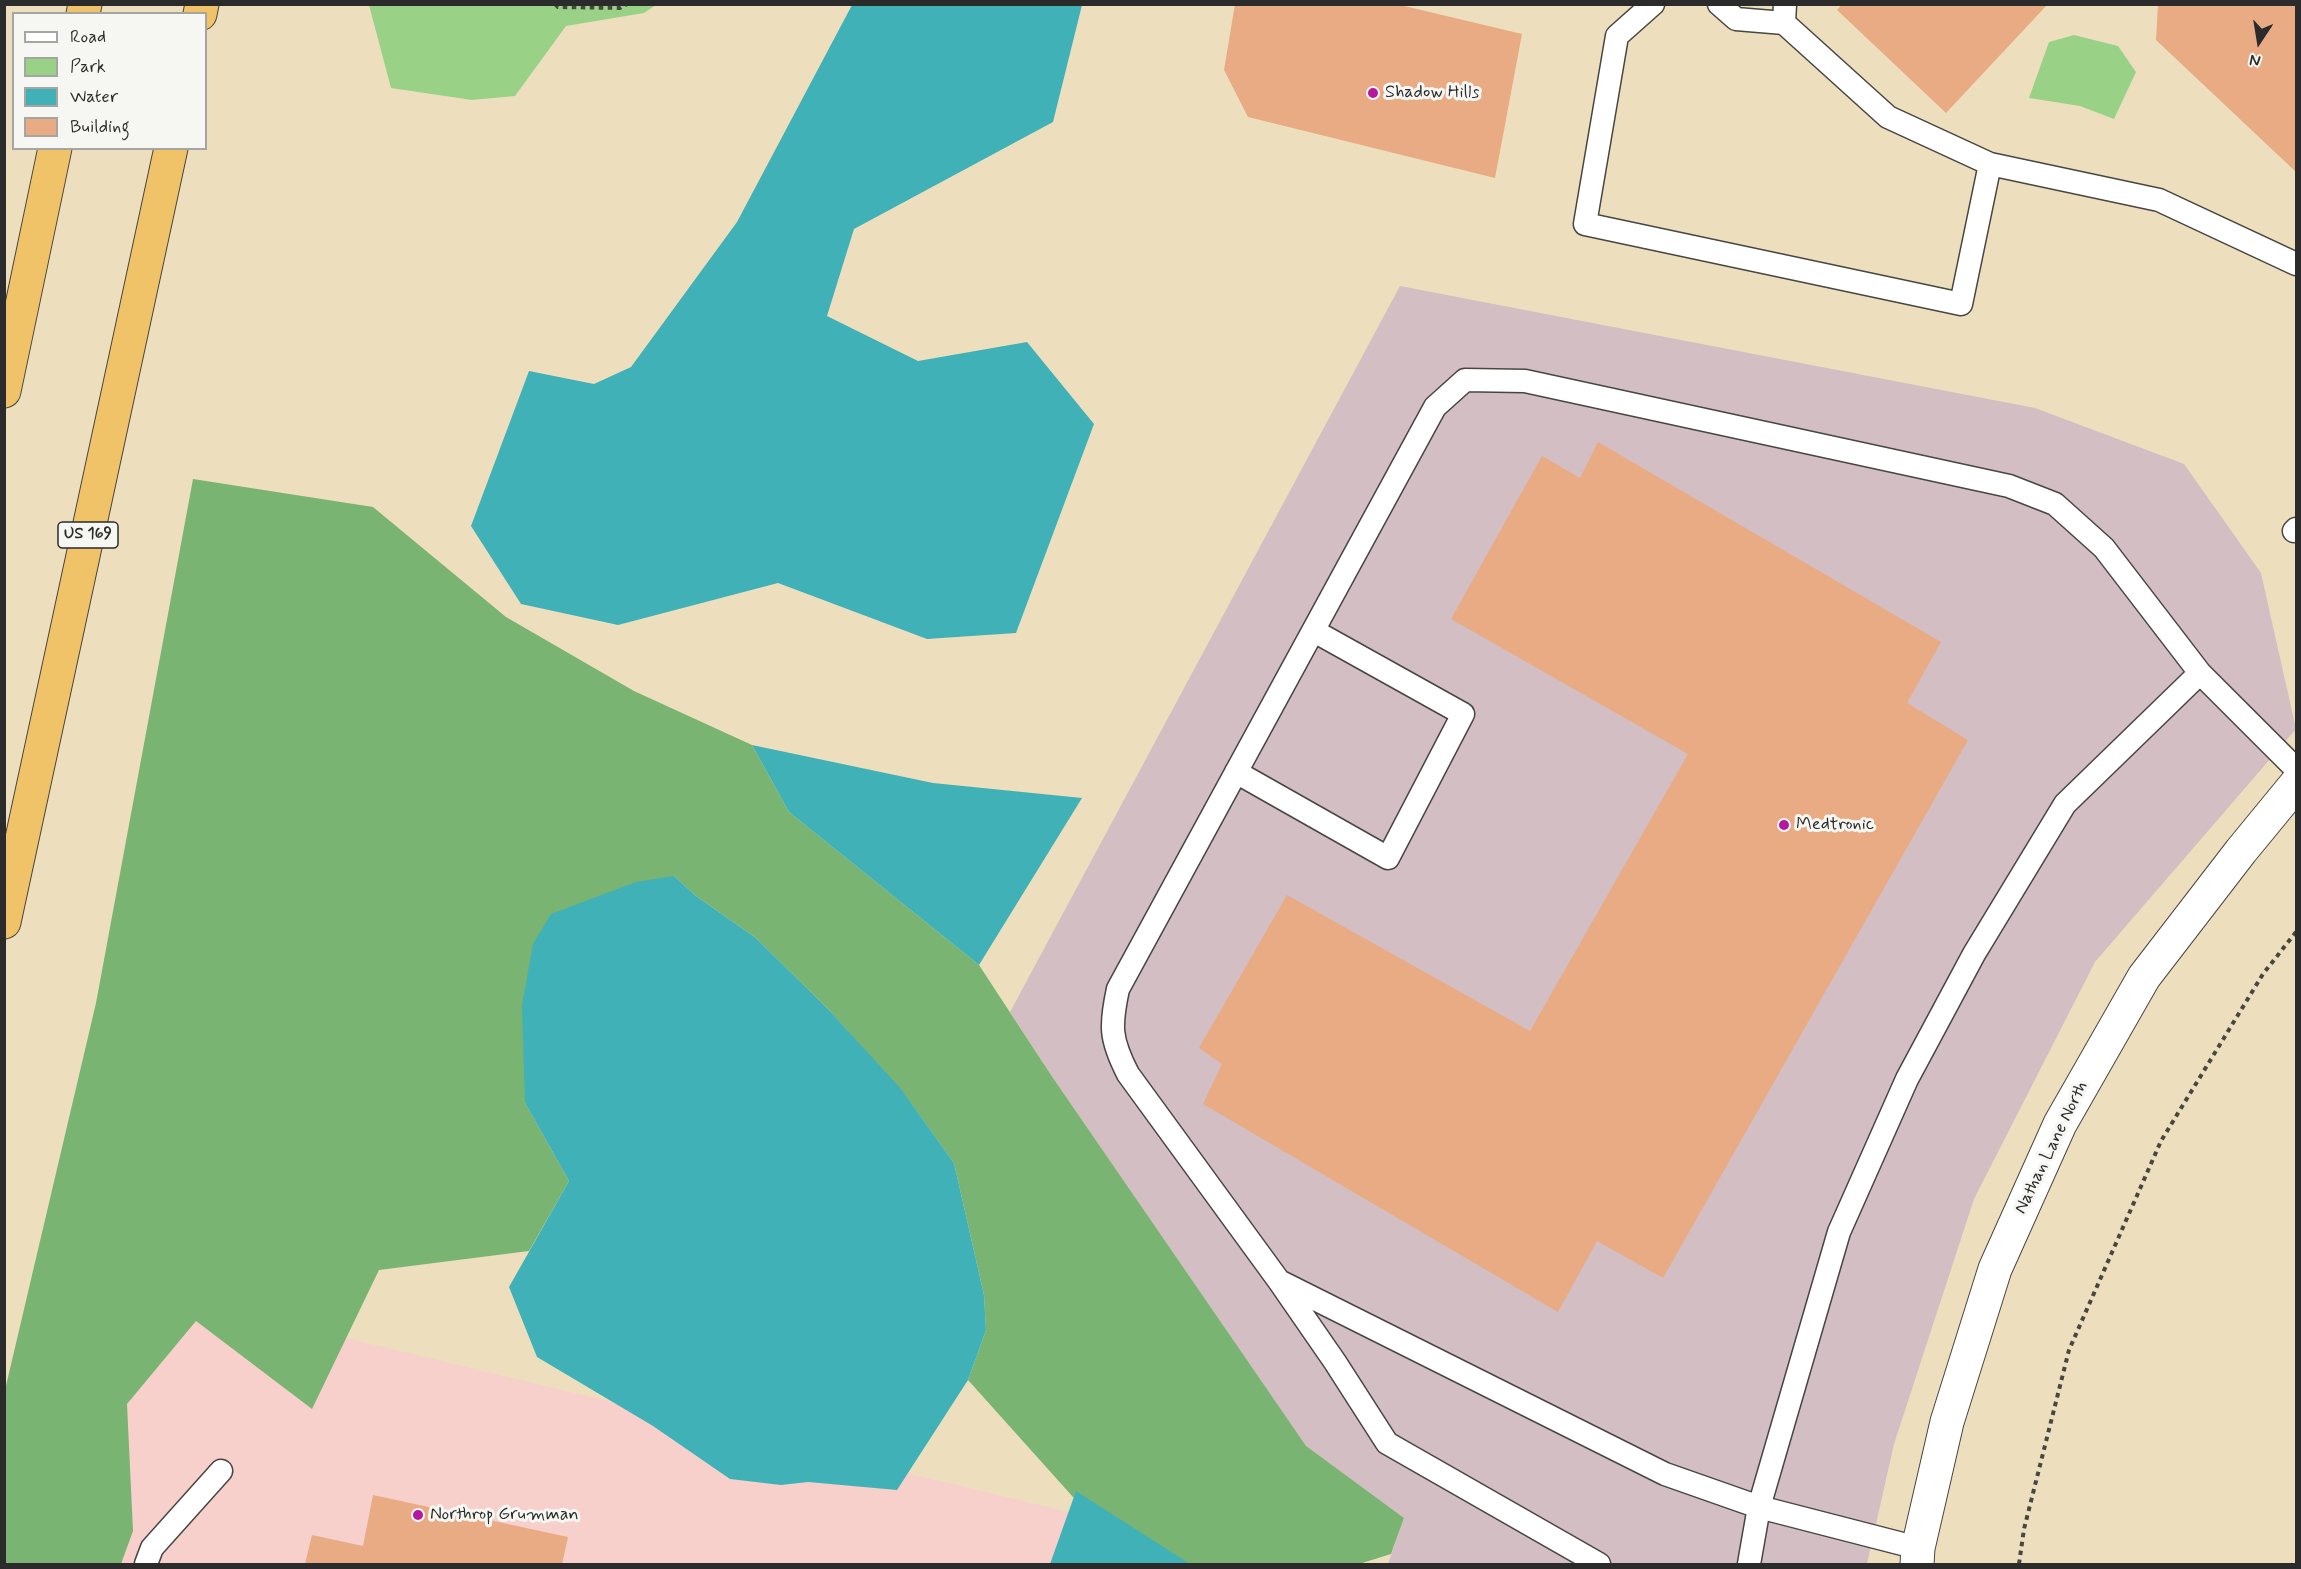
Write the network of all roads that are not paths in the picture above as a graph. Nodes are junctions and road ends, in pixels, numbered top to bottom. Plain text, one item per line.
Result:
1 (1653, 4) edge
2 (1719, 4) edge
3 (1784, 14) edge
4 (55, 150) edge
5 (171, 150) edge
6 (1990, 164) junction
7 (2296, 264) edge
8 (4, 391) edge
9 (1314, 631) junction
10 (2200, 673) junction
11 (2296, 769) edge
12 (1236, 772) junction
13 (2296, 784) edge
14 (4, 922) edge
15 (1279, 1281) junction
16 (221, 1471) dead end
17 (1759, 1507) junction
18 (1918, 1556) edge
19 (146, 1564) edge
20 (1599, 1564) edge
21 (1749, 1564) edge

1 - 6 lane
2 - 3 lane
3 - 6 lane
4 - 8 highway
5 - 14 highway, US 169
6 - 7 lane
9 - 10 lane
9 - 12 lane
9 - 12 lane
10 - 11 lane
10 - 17 lane
12 - 15 lane
13 - 18 street, Nathan Lane North
15 - 17 lane
15 - 20 lane
16 - 19 lane
17 - 18 lane
17 - 21 lane

